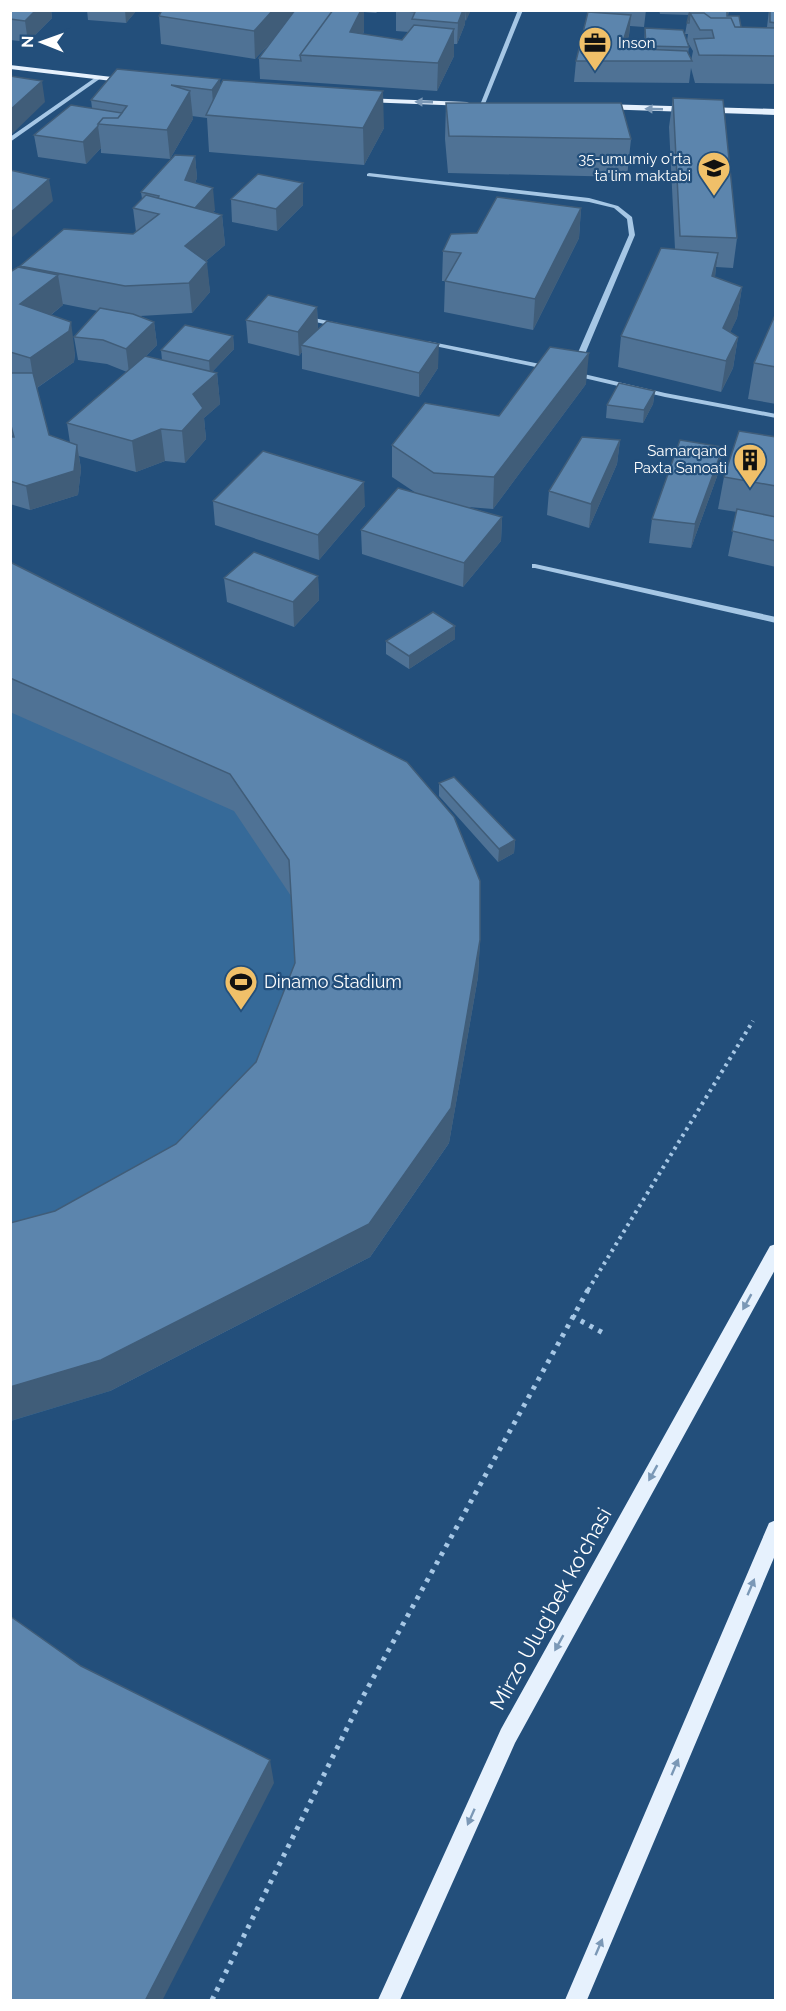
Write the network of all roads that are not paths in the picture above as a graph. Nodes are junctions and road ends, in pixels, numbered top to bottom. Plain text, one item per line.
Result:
1 (521, 10) edge
2 (10, 67) edge
3 (98, 78) junction
4 (144, 82) edge
5 (353, 99) edge
6 (482, 104) junction
7 (494, 104) edge
8 (588, 107) edge
9 (776, 112) edge
10 (10, 140) edge
11 (369, 175) dead end
12 (291, 315) edge
13 (350, 327) edge
14 (420, 341) edge
15 (573, 372) junction
16 (776, 416) edge
17 (535, 566) dead end
18 (776, 621) edge
19 (776, 1251) edge
20 (776, 1529) edge
21 (389, 2001) edge
22 (576, 2001) edge

1 - 6 street
2 - 3 main road
3 - 4 main road
3 - 10 street
6 -> 5 main road
6 - 7 main road
9 -> 8 main road
11 - 15 street
12 - 13 street
14 - 15 street
15 - 16 street
17 - 18 street
19 -> 21 main road, Mirzo Ulug'bek ko'chasi
22 -> 20 main road

